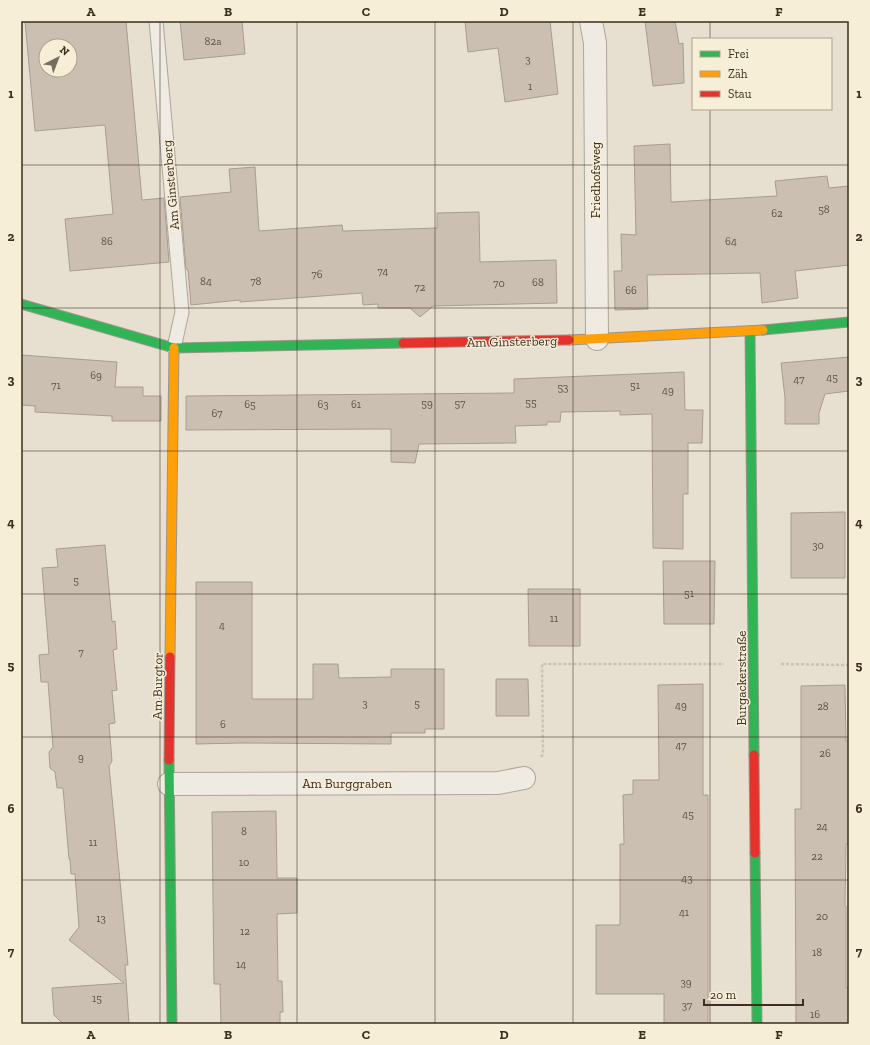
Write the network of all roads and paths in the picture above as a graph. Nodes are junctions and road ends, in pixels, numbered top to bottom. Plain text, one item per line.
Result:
1 (156, 21) edge
2 (591, 21) edge
3 (21, 304) edge
4 (849, 322) edge
5 (750, 331) junction
6 (597, 339) junction
7 (174, 348) junction
8 (753, 664) junction
9 (849, 665) edge
10 (524, 778) joint
11 (169, 784) junction
12 (172, 1024) edge
13 (756, 1024) edge

1 - 7 lane, Am Ginsterberg
2 - 6 street, Friedhofsweg
3 - 7 street, Am Ginsterberg
4 - 5 street, Am Ginsterberg
5 - 6 street, Am Ginsterberg
5 - 8 street, Burgackerstraße
6 - 7 street, Am Ginsterberg
7 - 11 street, Am Burgtor
8 - 9 path
8 - 10 path
8 - 13 street, Burgackerstraße
10 - 11 street, Am Burggraben
11 - 12 street, Am Burgtor

